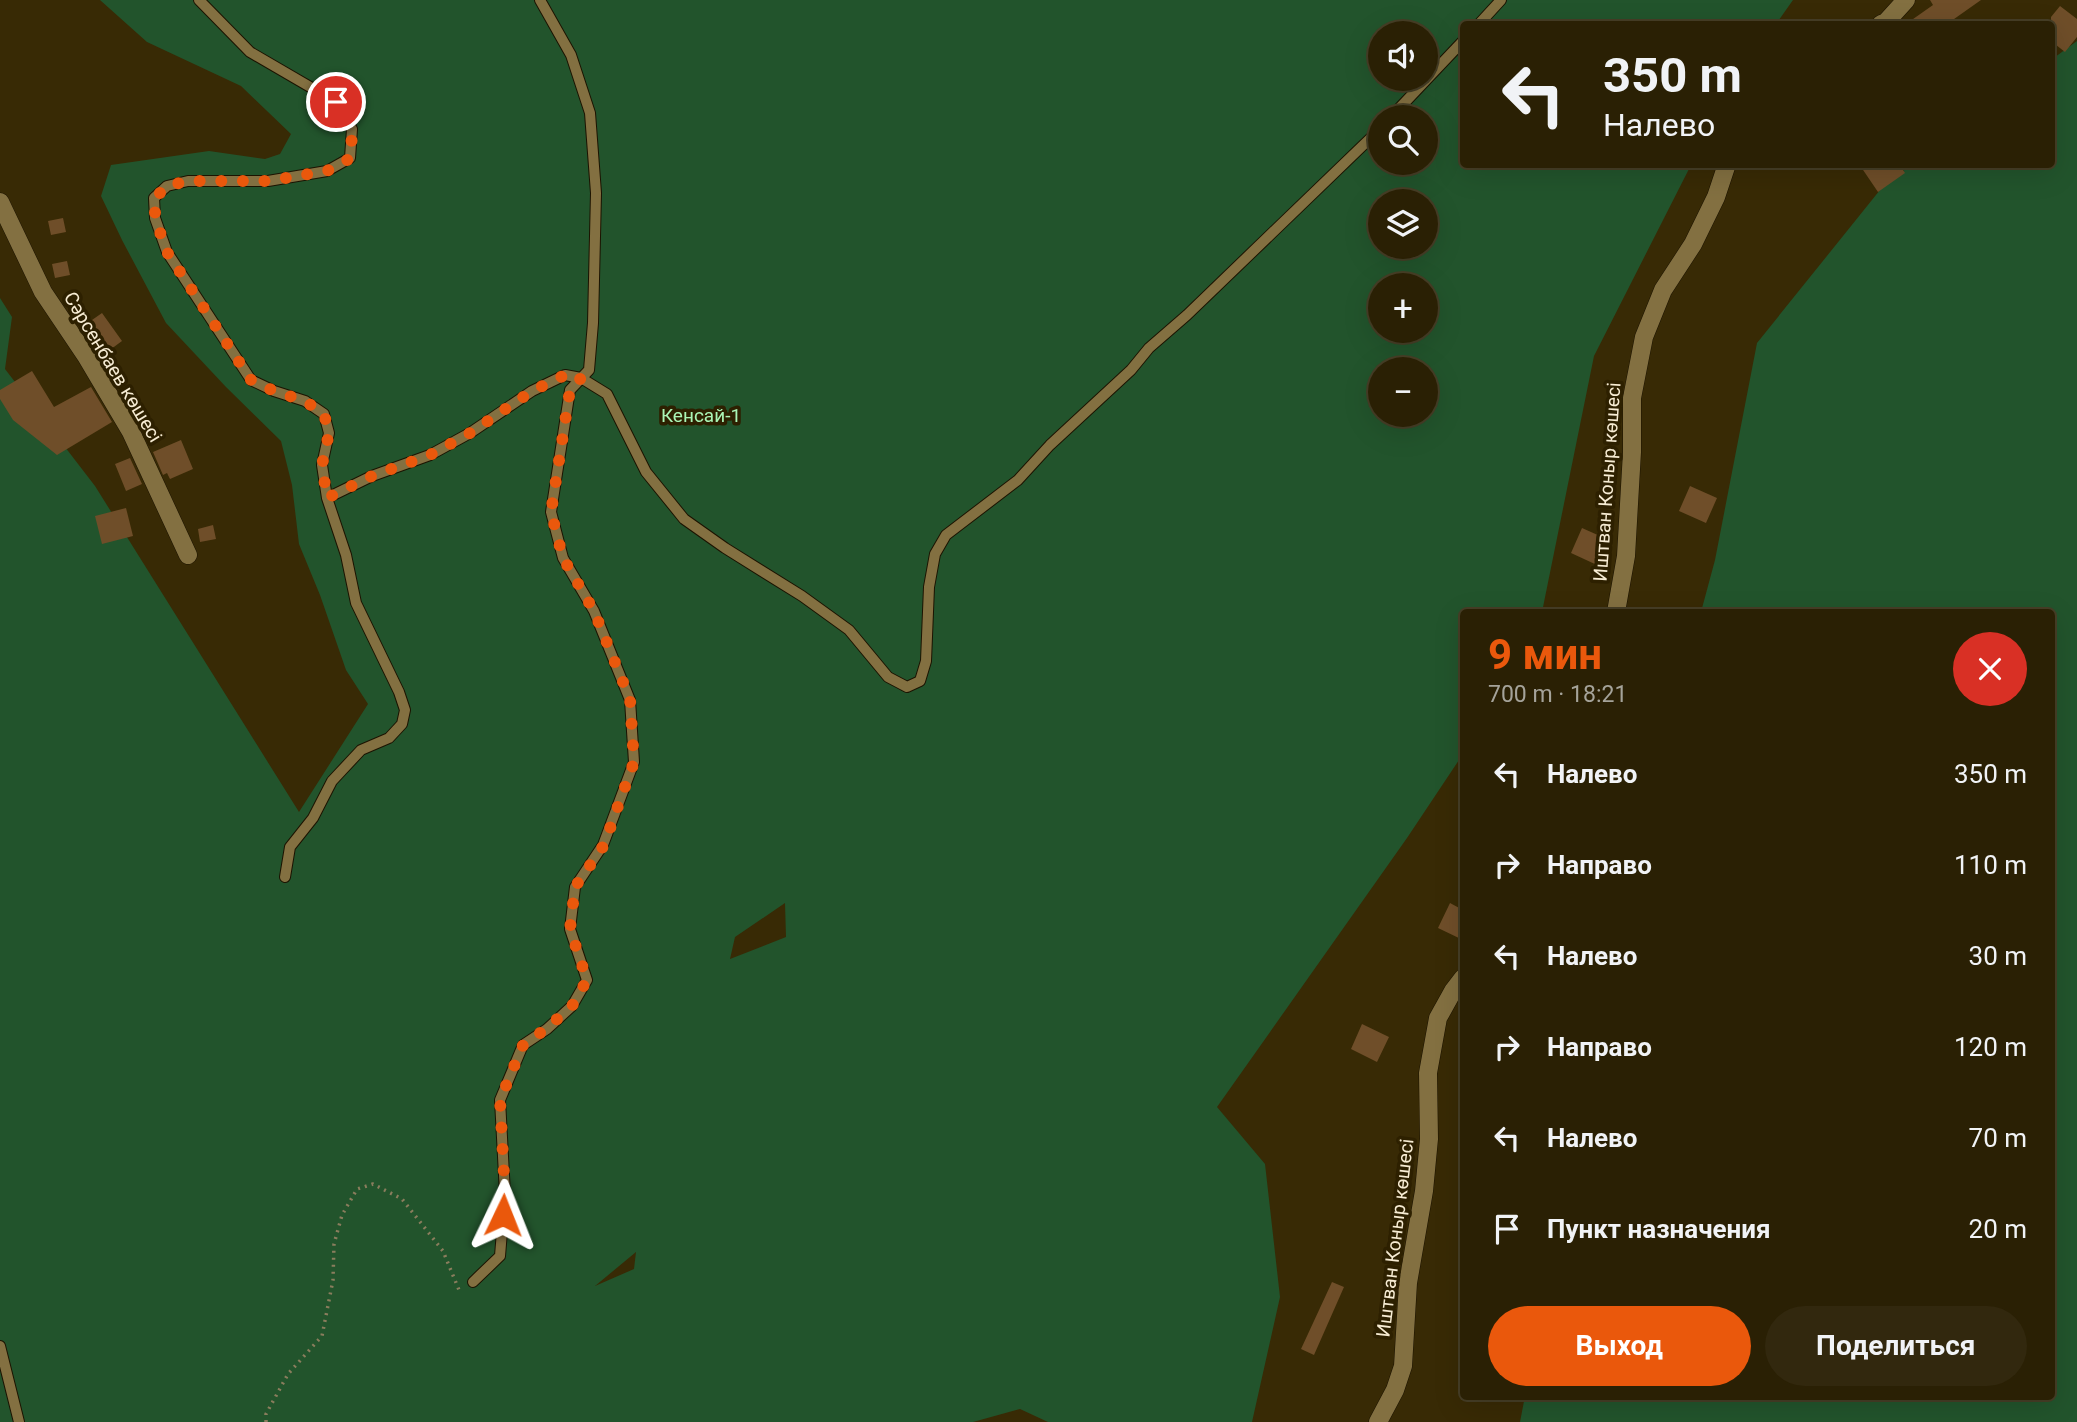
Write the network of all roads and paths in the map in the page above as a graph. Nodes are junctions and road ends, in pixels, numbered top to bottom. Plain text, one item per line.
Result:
1 (199, 0) edge
2 (540, 0) edge
3 (1501, 0) edge
4 (1906, 0) edge
5 (1482, 21) edge
6 (1887, 21) edge
7 (1460, 44) edge
8 (1402, 105) edge
9 (1368, 141) edge
10 (1726, 168) edge
11 (0, 202) edge
12 (581, 378) junction
13 (327, 498) junction
14 (188, 555) dead end
15 (1617, 609) edge
16 (285, 877) dead end
17 (1460, 982) edge
18 (473, 1282) joint
19 (0, 1346) edge
20 (19, 1422) edge
21 (266, 1422) edge
22 (1378, 1422) edge

1 - 13 lane
2 - 12 lane
3 - 5 lane
4 - 6 street
7 - 8 lane
9 - 12 lane
10 - 15 street, Иштван Коныр көшесі
11 - 14 street, Сәрсенбаев көшесі
12 - 13 lane
12 - 18 lane
13 - 16 lane
17 - 22 street, Иштван Коныр көшесі
18 - 21 path
19 - 20 lane

